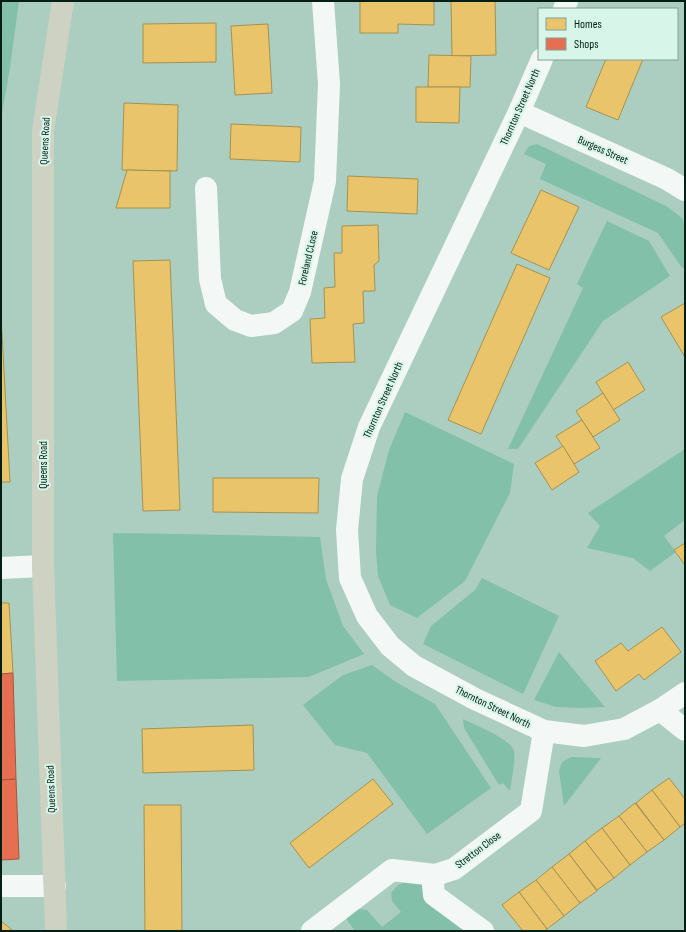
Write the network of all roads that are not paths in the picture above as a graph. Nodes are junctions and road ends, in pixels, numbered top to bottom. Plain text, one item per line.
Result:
1 (63, 1) edge
2 (323, 1) edge
3 (542, 60) edge
4 (519, 112) junction
5 (206, 188) dead end
6 (685, 190) edge
7 (43, 566) junction
8 (1, 568) edge
9 (685, 693) edge
10 (660, 710) junction
11 (685, 730) edge
12 (544, 731) junction
13 (435, 875) junction
14 (1, 886) edge
15 (54, 886) junction
16 (56, 931) edge
17 (312, 931) edge
18 (482, 931) edge

1 - 7 highway, Queens Road
2 - 5 street, Foreland CLose
3 - 4 street, Thornton Street North
4 - 6 street, Burgess Street
4 - 12 street, Thornton Street North
7 - 8 street
7 - 15 highway, Queens Road
9 - 10 street, Thornton Street North
10 - 11 street
10 - 12 street, Thornton Street North
12 - 13 street, Stretton Close
13 - 17 street, Stretton Close
13 - 18 street
14 - 15 street
15 - 16 highway, Queens Road

